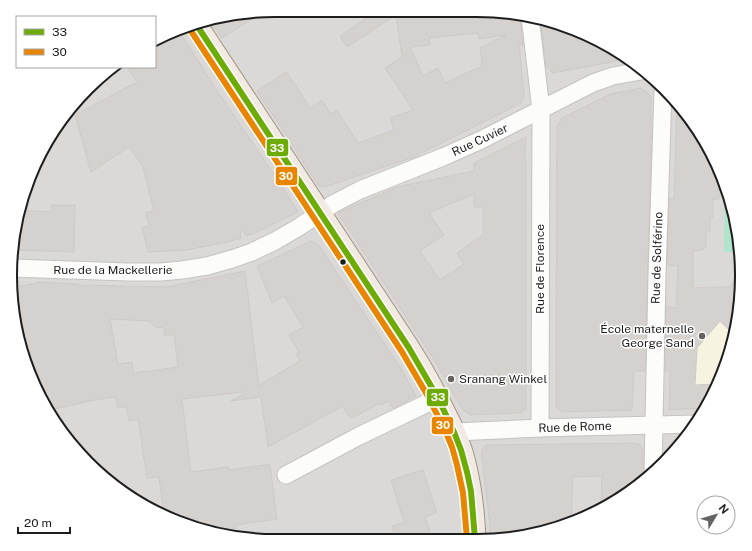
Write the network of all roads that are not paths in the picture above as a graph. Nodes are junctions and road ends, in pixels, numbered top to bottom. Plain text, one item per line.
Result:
1 (531, 23) edge
2 (199, 29) edge
3 (636, 72) edge
4 (663, 97) edge
5 (541, 110) junction
6 (320, 213) junction
7 (17, 268) edge
8 (438, 398) junction
9 (687, 426) edge
10 (540, 428) junction
11 (455, 432) junction
12 (654, 432) junction
13 (653, 464) edge
14 (286, 475) dead end
15 (475, 534) edge

1 - 5 street, Rue de Florence
2 - 6 main road
3 - 5 street, Rue Cuvier
4 - 12 street, Rue de Solférino
5 - 6 street, Rue Cuvier
5 - 10 street, Rue de Florence
6 - 7 street, Rue de la Mackellerie
6 - 8 main road
8 - 11 main road
8 - 14 street
9 - 12 street, Rue de Rome
10 - 11 street, Rue de Rome
10 - 12 street, Rue de Rome
11 - 15 main road
12 - 13 street, Rue de Solférino

